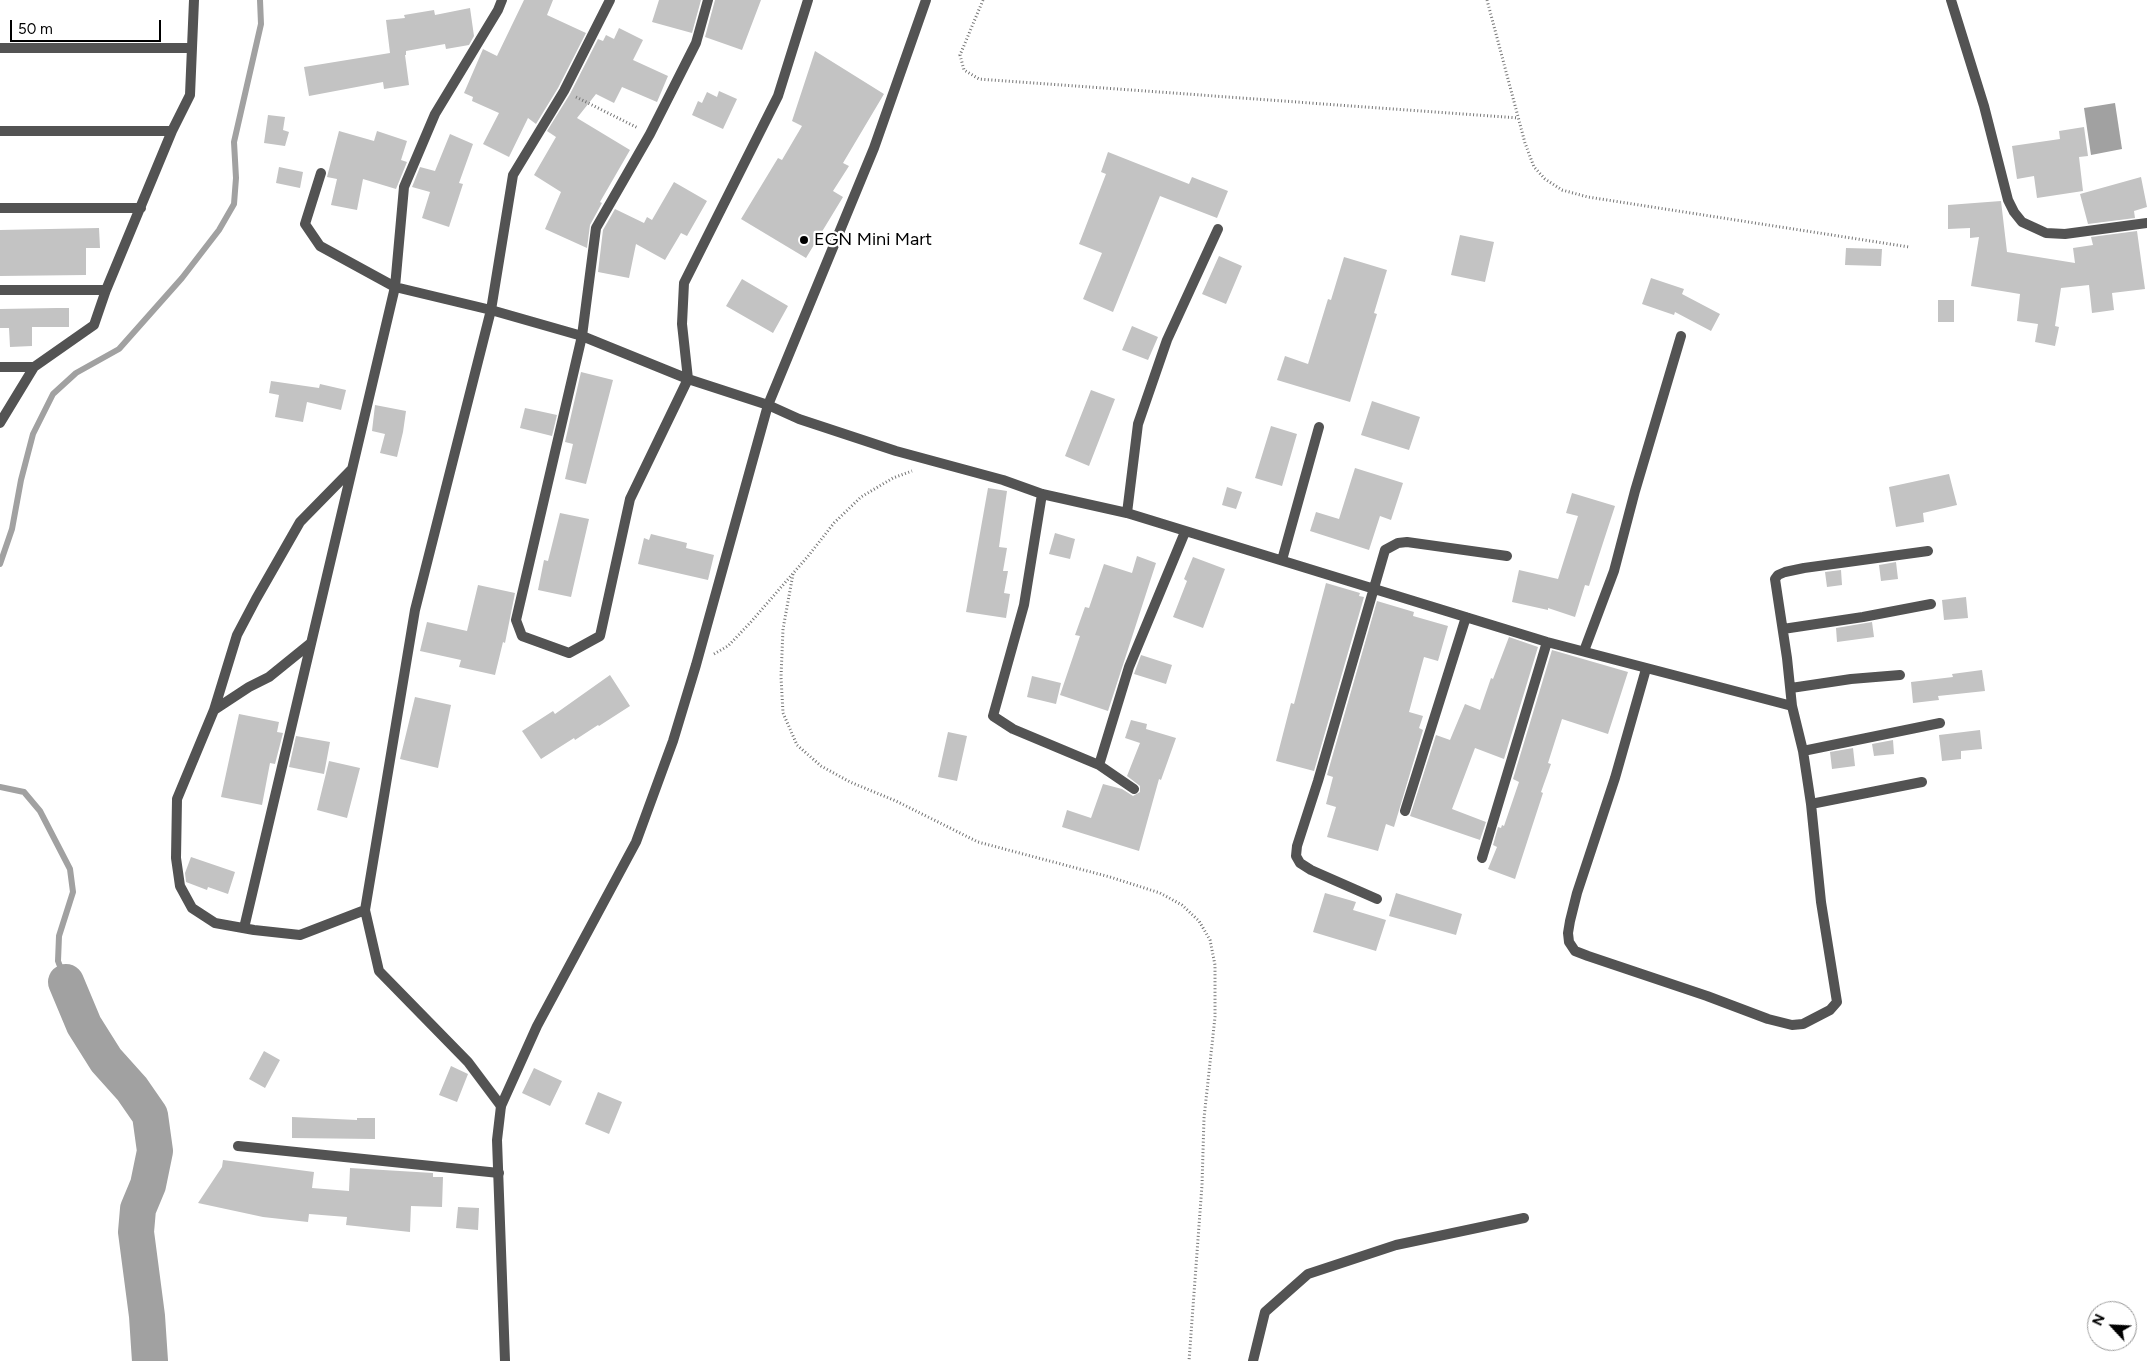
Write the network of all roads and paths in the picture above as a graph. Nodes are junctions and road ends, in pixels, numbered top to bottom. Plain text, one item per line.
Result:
1 (194, 0) edge
2 (502, 0) edge
3 (610, 0) edge
4 (708, 0) edge
5 (808, 0) edge
6 (926, 0) edge
7 (983, 0) edge
8 (1487, 0) edge
9 (1951, 0) edge
10 (0, 48) edge
11 (191, 48) junction
12 (564, 91) junction
13 (1518, 118) junction
14 (0, 131) edge
15 (172, 131) junction
16 (650, 134) junction
17 (321, 173) dead end
18 (0, 208) edge
19 (141, 208) junction
20 (2147, 223) edge
21 (1218, 229) dead end
22 (1909, 246) dead end
23 (395, 287) junction
24 (0, 290) edge
25 (106, 290) junction
26 (491, 310) junction
27 (582, 336) junction
28 (1681, 336) dead end
29 (0, 367) edge
30 (34, 367) junction
31 (688, 379) junction
32 (768, 405) junction
33 (0, 423) edge
34 (1318, 427) dead end
35 (935, 462) junction
36 (352, 469) junction
37 (1042, 494) junction
38 (1127, 513) junction
39 (1184, 532) junction
40 (1928, 551) dead end
41 (1507, 556) dead end
42 (1282, 560) junction
43 (793, 574) junction
44 (1372, 589) junction
45 (1931, 604) dead end
46 (1466, 617) junction
47 (1783, 629) junction
48 (1547, 642) junction
49 (311, 643) junction
50 (1584, 651) junction
51 (696, 665) junction
52 (1646, 669) junction
53 (1900, 675) dead end
54 (1791, 688) junction
55 (1792, 706) junction
56 (214, 710) junction
57 (1940, 723) dead end
58 (1803, 751) junction
59 (1099, 765) junction
60 (1922, 782) dead end
61 (1134, 789) dead end
62 (1811, 804) junction
63 (1405, 811) dead end
64 (1482, 858) dead end
65 (1377, 899) dead end
66 (365, 910) junction
67 (244, 928) junction
68 (501, 1106) junction
69 (238, 1146) dead end
70 (499, 1173) junction
71 (1524, 1218) dead end
72 (505, 1361) edge
73 (1189, 1361) edge
74 (1253, 1361) edge

1 - 11 street
2 - 23 street
3 - 12 street
4 - 16 street
5 - 31 street
6 - 32 street
7 - 13 path
8 - 13 path
9 - 20 street
10 - 11 street
11 - 15 street
12 - 16 path
12 - 26 street
13 - 22 path
14 - 15 street
15 - 19 street
16 - 27 street
17 - 23 street
18 - 19 street
19 - 25 street
21 - 38 street
23 - 26 street
23 - 36 street
24 - 25 street
25 - 30 street
26 - 27 street
26 - 66 street
27 - 31 street
27 - 31 street
28 - 50 street
29 - 30 street
30 - 33 street
31 - 32 street
32 - 35 street
32 - 51 street
34 - 42 street
35 - 37 street
35 - 43 path
36 - 49 street
36 - 56 street
37 - 38 street
37 - 59 street
38 - 39 street
39 - 42 street
39 - 59 street
40 - 47 street
41 - 44 street
42 - 44 street
43 - 51 path
43 - 73 path
44 - 46 street
44 - 65 street
45 - 47 street
46 - 48 street
46 - 63 street
47 - 54 street
48 - 50 street
48 - 64 street
49 - 56 street
49 - 67 street
50 - 52 street
51 - 68 street
52 - 55 street
52 - 62 street
53 - 54 street
54 - 55 street
55 - 58 street
56 - 67 street
57 - 58 street
58 - 62 street
59 - 61 street
60 - 62 street
66 - 67 street
66 - 68 street
68 - 70 street
69 - 70 street
70 - 72 street
71 - 74 street

